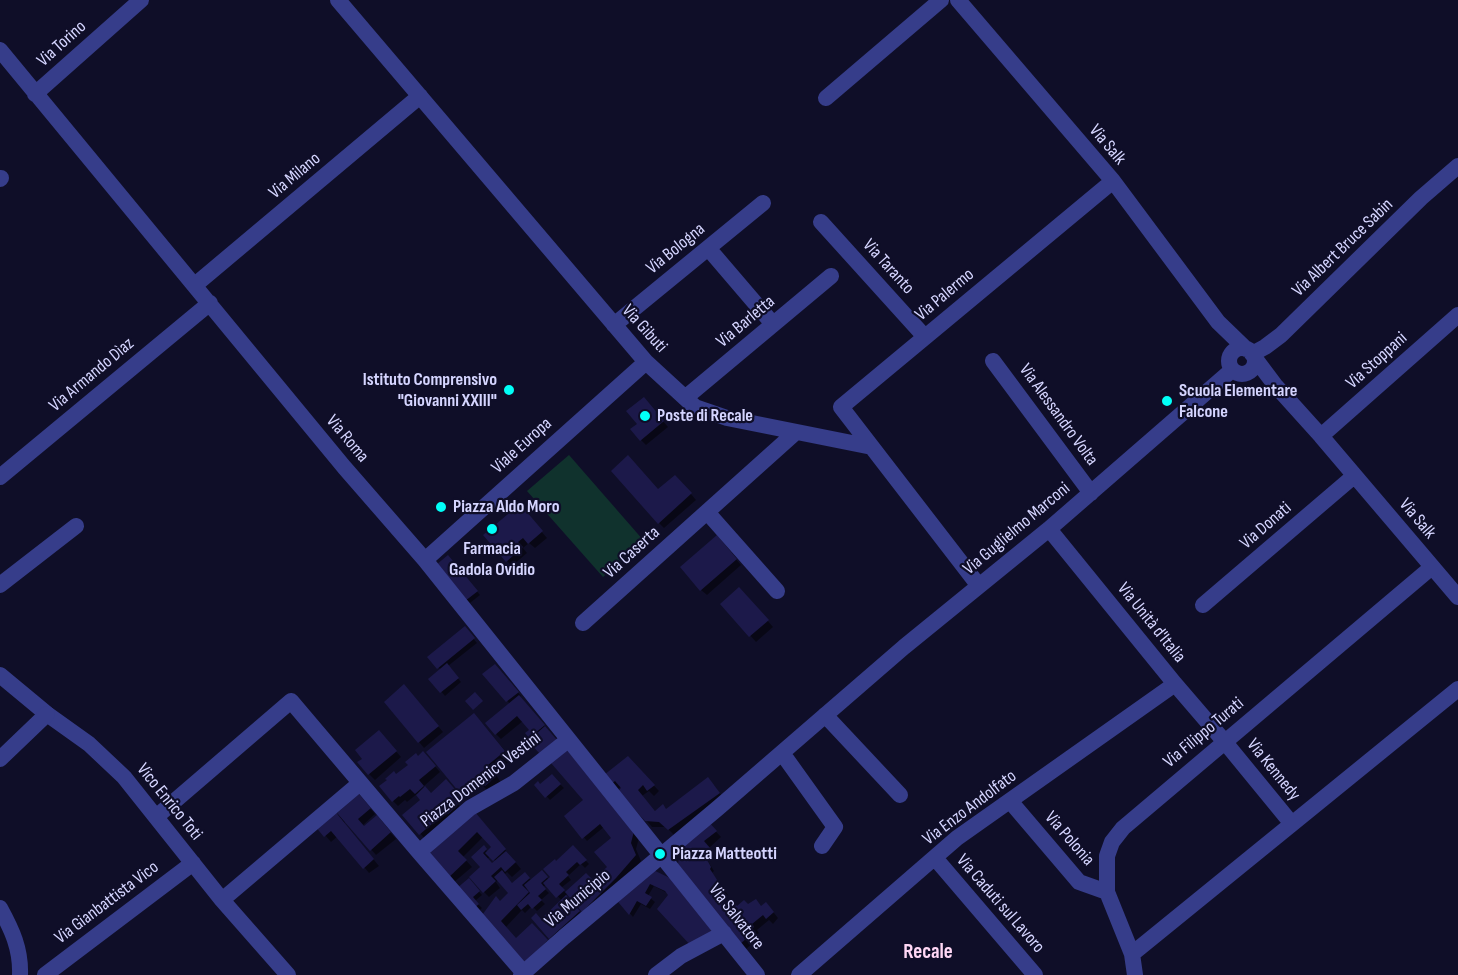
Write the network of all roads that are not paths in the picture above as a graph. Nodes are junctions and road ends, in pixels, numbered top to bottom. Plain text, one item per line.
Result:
1 (141, 0) edge
2 (338, 0) edge
3 (941, 0) edge
4 (958, 0) edge
5 (0, 50) edge
6 (35, 94) junction
7 (420, 96) junction
8 (826, 98) dead end
9 (1458, 166) edge
10 (1113, 181) junction
11 (763, 203) dead end
12 (821, 222) dead end
13 (708, 248) junction
14 (831, 276) dead end
15 (195, 285) junction
16 (210, 303) junction
17 (1458, 315) edge
18 (1218, 322) junction
19 (773, 324) junction
20 (614, 325) junction
21 (925, 337) junction
22 (1251, 353) junction
23 (993, 361) dead end
24 (646, 362) junction
25 (1234, 367) junction
26 (1275, 385) junction
27 (685, 398) junction
28 (796, 432) junction
29 (1321, 436) junction
30 (872, 447) junction
31 (1354, 476) junction
32 (0, 477) edge
33 (1090, 493) junction
34 (707, 512) junction
35 (76, 526) dead end
36 (1049, 529) junction
37 (425, 560) junction
38 (1432, 567) junction
39 (0, 585) edge
40 (979, 586) junction
41 (777, 591) dead end
42 (1458, 597) edge
43 (1203, 605) dead end
44 (583, 623) dead end
45 (0, 675) edge
46 (1175, 684) junction
47 (1458, 689) edge
48 (47, 714) junction
49 (825, 716) junction
50 (568, 740) junction
51 (1224, 741) junction
52 (782, 753) junction
53 (0, 759) edge
54 (360, 783) junction
55 (900, 795) dead end
56 (1010, 801) junction
57 (156, 817) junction
58 (1292, 824) junction
59 (822, 846) dead end
60 (419, 852) junction
61 (662, 854) junction
62 (935, 858) junction
63 (193, 863) junction
64 (1107, 892) junction
65 (222, 900) junction
66 (0, 908) edge
67 (724, 933) junction
68 (1132, 954) junction
69 (522, 974) edge
70 (20, 975) edge
71 (45, 975) edge
72 (288, 975) edge
73 (656, 975) edge
74 (758, 975) edge
75 (799, 975) edge
76 (1035, 975) edge
77 (1135, 975) edge

1 - 6 street, Via Torino
2 - 7 street, Via Gibuti
3 - 8 street
4 - 10 street, Via Salk
5 - 6 street, Via Roma
6 - 15 street, Via Roma
7 - 15 street, Via Milano
7 - 20 street, Via Gibuti
9 - 22 street, Via Albert Bruce Sabin
10 - 18 street, Via Salk
10 - 21 street, Via Palermo
11 - 13 street, Via Bologna
12 - 21 street, Via Taranto
13 - 19 street
13 - 20 street, Via Bologna
14 - 19 street, Via Barletta
15 - 16 street, Via Roma
16 - 32 street, Via Armando Dìaz
16 - 37 street, Via Roma
17 - 29 street, Via Stoppani
18 - 22 street, Via Salk
18 - 25 street, Via Salk
19 - 27 street, Via Barletta
20 - 24 street, Via Gibuti
21 - 30 street, Via Palermo
22 - 25 street
22 - 25 street
22 - 26 street, Via Salk
23 - 33 street, Via Alessandro Volta
24 - 27 street, Via Gibuti
24 - 37 street, Viale Europa
25 - 26 street
25 - 33 street, Via Guglielmo Marconi
26 - 29 street, Via Salk
27 - 28 street, Via Gibuti
28 - 30 street, Via Gibuti
28 - 34 street, Via Caserta
29 - 31 street, Via Salk
30 - 40 street
31 - 38 street, Via Salk
31 - 43 street, Via Donati
33 - 36 street, Via Guglielmo Marconi
34 - 41 street
34 - 44 street, Via Caserta
35 - 39 street
36 - 40 street, Via Guglielmo Marconi
36 - 46 street, Via Unità d'Italia
37 - 50 street, Via Roma
38 - 42 street, Via Salk
38 - 51 street, Via Filippo Turati
40 - 49 street, Via Guglielmo Marconi
45 - 48 street, Vico Enrico Toti
46 - 51 street, Via Unità d'Italia
46 - 56 street, Via Enzo Andolfato
47 - 58 street
48 - 53 street
48 - 57 street, Vico Enrico Toti
49 - 52 street, Via Guglielmo Marconi
49 - 55 street
50 - 60 street, Piazza Domenico Vestini
50 - 61 street, Via Roma
51 - 58 street, Via Kennedy
51 - 64 street, Via Filippo Turati
52 - 59 street
52 - 61 street, Via Guglielmo Marconi
54 - 57 street
54 - 60 street
54 - 65 street
56 - 62 street, Via Enzo Andolfato
56 - 64 street, Via Polonia
57 - 63 street, Vico Enrico Toti
58 - 68 street
60 - 69 street
61 - 67 street, Via Salvatore
61 - 69 street, Via Municipio
62 - 75 street, Via Enzo Andolfato
62 - 76 street, Via Caduti sul Lavoro
63 - 65 street, Vico Enrico Toti
63 - 71 street, Via Gianbattista Vico
64 - 68 street, Via Filippo Turati
65 - 72 street, Vico Enrico Toti
66 - 70 street
67 - 73 street
67 - 74 street, Via Salvatore
68 - 77 street, Via Filippo Turati

